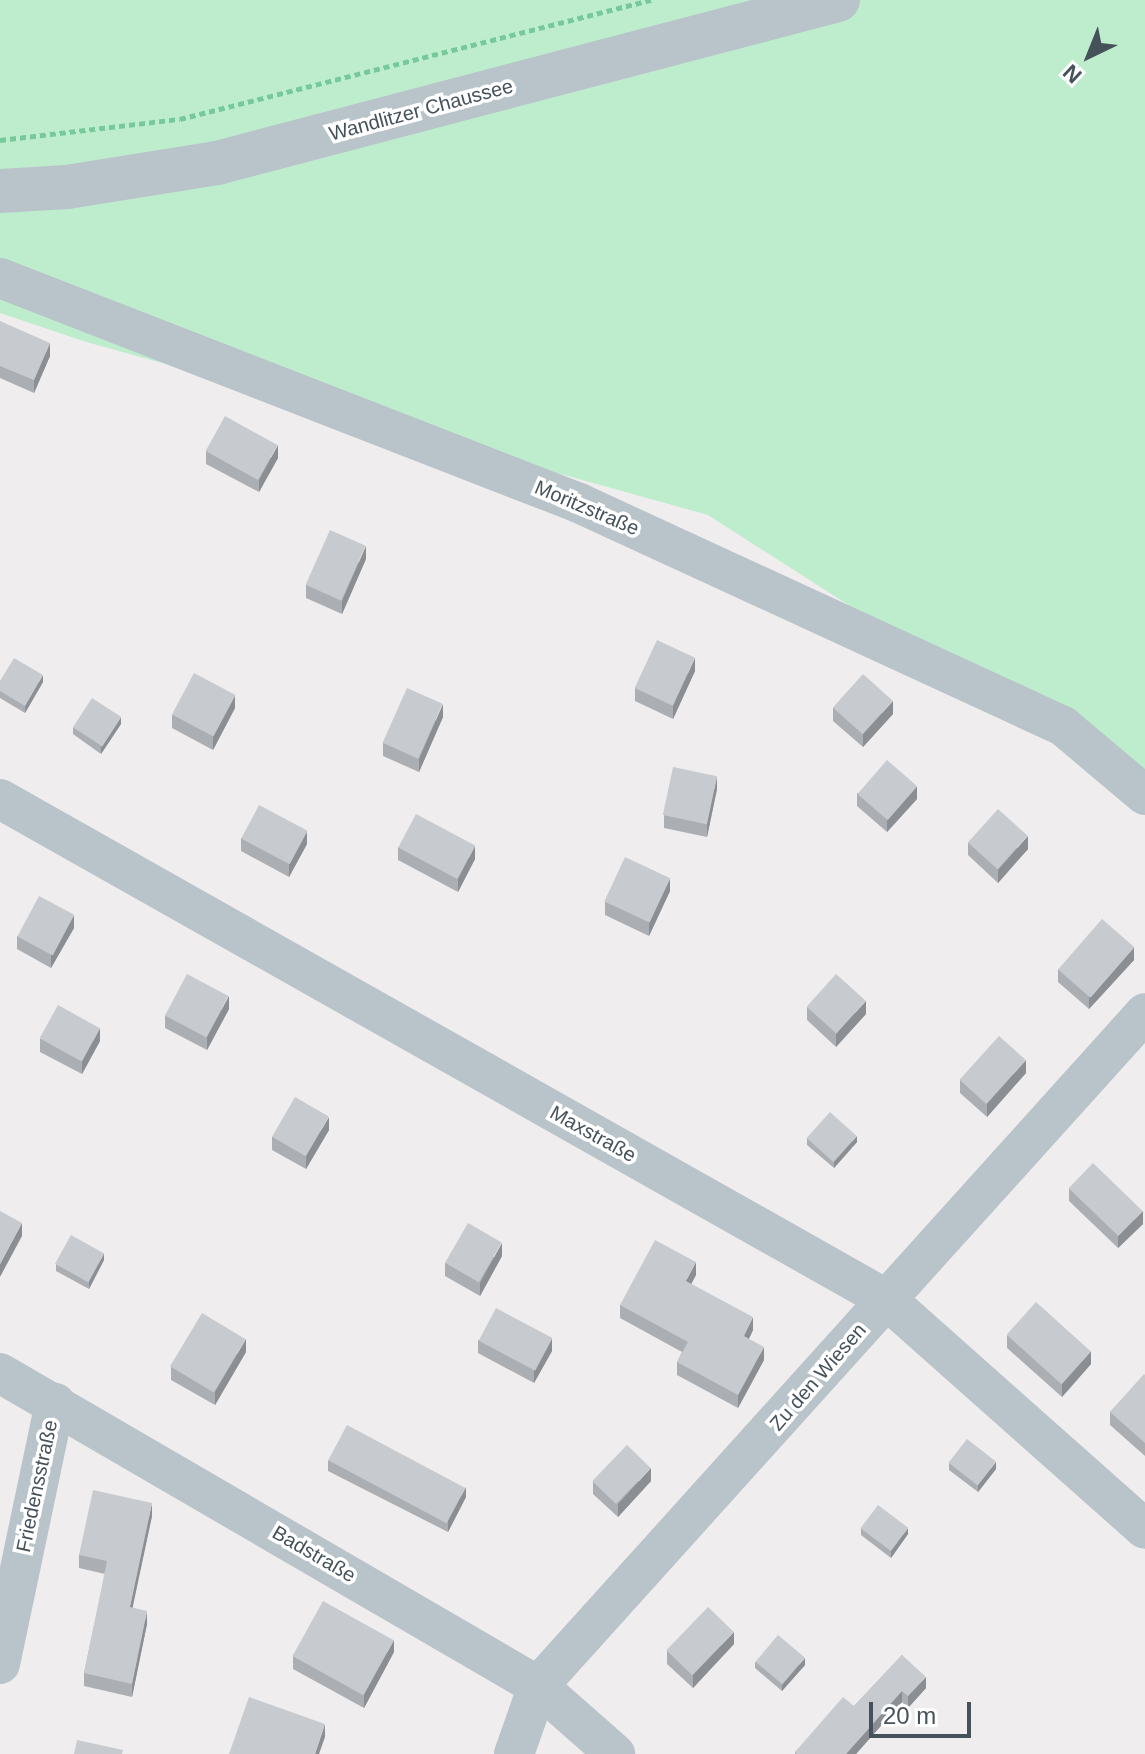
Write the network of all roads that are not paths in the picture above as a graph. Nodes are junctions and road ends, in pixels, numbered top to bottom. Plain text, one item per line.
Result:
1 (838, 0) edge
2 (0, 191) edge
3 (0, 278) edge
4 (1145, 795) edge
5 (0, 799) edge
6 (1145, 1013) edge
7 (886, 1299) junction
8 (0, 1373) edge
9 (55, 1403) junction
10 (1145, 1529) edge
11 (0, 1664) edge
12 (538, 1686) junction
13 (514, 1754) edge
14 (615, 1754) edge

1 - 2 street, Wandlitzer Chaussee
3 - 4 street, Moritzstraße
5 - 7 street, Maxstraße
6 - 7 street, Zu den Wiesen
7 - 10 street, Maxstraße
7 - 12 street, Zu den Wiesen
8 - 9 street, Badstraße
9 - 11 street, Friedensstraße
9 - 12 street, Badstraße
12 - 13 street, Zu den Wiesen
12 - 14 street, Badstraße

